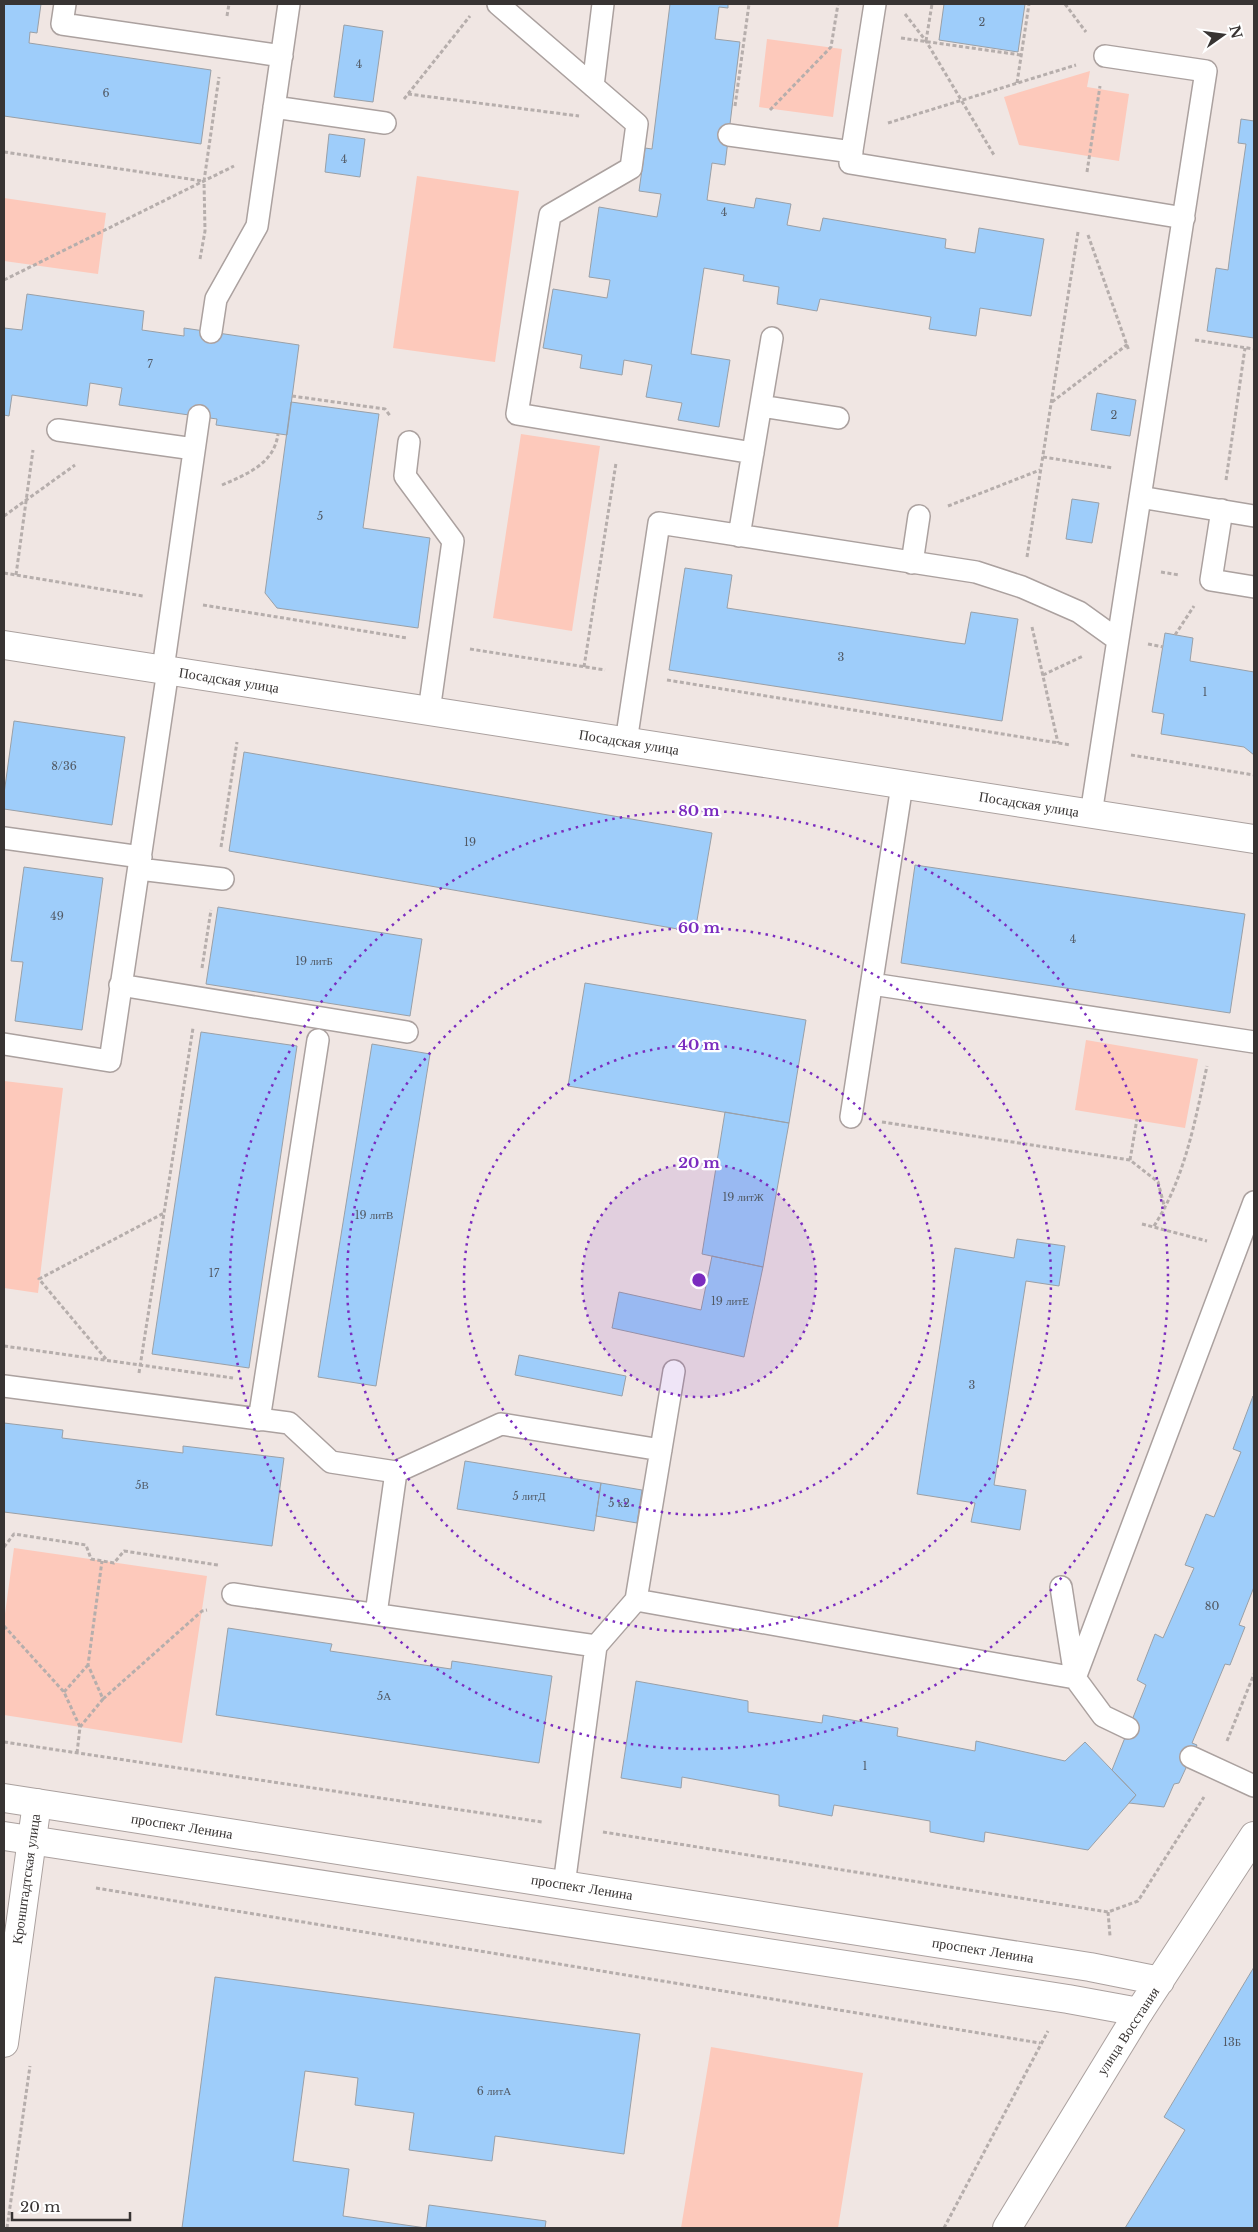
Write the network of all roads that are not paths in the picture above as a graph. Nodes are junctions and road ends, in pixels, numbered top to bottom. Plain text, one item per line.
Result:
1 (65, 4) edge
2 (289, 4) edge
3 (498, 4) edge
4 (603, 4) edge
5 (875, 4) edge
6 (282, 56) junction
7 (1105, 56) road end
8 (593, 86) junction
9 (274, 107) junction
10 (385, 123) road end
11 (730, 136) road end
12 (853, 143) junction
13 (1184, 218) junction
14 (211, 332) dead end
15 (772, 338) dead end
16 (761, 406) junction
17 (199, 416) dead end
18 (838, 418) dead end
19 (58, 430) road end
20 (410, 442) road end
21 (194, 449) junction
22 (753, 453) junction
23 (1140, 497) junction
24 (1222, 510) junction
25 (919, 516) road end
26 (1254, 516) edge
27 (739, 536) junction
28 (912, 563) junction
29 (1254, 587) edge
30 (1118, 640) junction
31 (4, 645) edge
32 (166, 670) junction
33 (430, 711) junction
34 (626, 742) junction
35 (902, 784) junction
36 (1091, 814) junction
37 (4, 838) edge
38 (1254, 839) edge
39 (140, 863) junction
40 (220, 879) road end
41 (872, 984) junction
42 (120, 985) junction
43 (407, 1032) dead end
44 (318, 1040) dead end
45 (1254, 1042) edge
46 (4, 1044) edge
47 (851, 1118) road end
48 (1254, 1202) edge
49 (674, 1371) dead end
50 (4, 1386) edge
51 (259, 1420) junction
52 (661, 1450) junction
53 (396, 1472) junction
54 (1061, 1587) dead end
55 (233, 1594) road end
56 (636, 1600) junction
57 (376, 1614) junction
58 (596, 1646) junction
59 (1075, 1678) junction
60 (1128, 1728) dead end
61 (1192, 1757) dead end
62 (1254, 1786) edge
63 (4, 1798) edge
64 (37, 1803) junction
65 (4, 1836) edge
66 (1254, 1836) edge
67 (31, 1840) junction
68 (564, 1884) junction
69 (1160, 1981) junction
70 (1139, 2012) junction
71 (4, 2043) edge
72 (1007, 2228) edge

1 - 6 lane
2 - 6 lane
3 - 8 lane
4 - 8 lane
5 - 12 lane
6 - 9 lane
7 - 13 lane
8 - 22 lane
9 - 10 lane
9 - 14 lane
11 - 12 lane
12 - 13 lane
13 - 23 lane
15 - 16 lane
16 - 18 lane
16 - 22 lane
17 - 21 lane
19 - 21 lane
20 - 33 lane
21 - 32 lane
22 - 27 lane
23 - 24 lane
23 - 30 lane
24 - 26 lane
24 - 29 lane
25 - 28 lane
27 - 28 lane
27 - 34 lane
28 - 30 lane
30 - 36 lane
31 - 32 main road, Посадская улица
32 - 33 main road, Посадская улица
32 - 39 lane
33 - 34 main road, Посадская улица
34 - 35 main road, Посадская улица
35 - 36 main road, Посадская улица
35 - 41 lane
36 - 38 main road, Посадская улица
37 - 39 lane
39 - 40 lane
39 - 42 lane
41 - 45 lane
41 - 47 lane
42 - 43 lane
42 - 46 lane
44 - 51 lane
48 - 59 lane
49 - 52 lane
50 - 51 lane
51 - 53 lane
52 - 53 lane
52 - 56 lane
53 - 57 lane
54 - 59 lane
55 - 57 lane
56 - 58 lane
56 - 59 lane
57 - 58 lane
58 - 68 lane
59 - 60 lane
61 - 62 lane
63 - 64 main road, проспект Ленина
64 - 67 main road, Кронштадтская улица
64 - 68 main road, проспект Ленина
65 - 67 main road
66 - 69 main road, улица Восстания
67 - 70 main road
67 - 71 main road, Кронштадтская улица
68 - 69 main road, проспект Ленина
69 - 70 main road, улица Восстания
70 - 72 main road, улица Восстания

